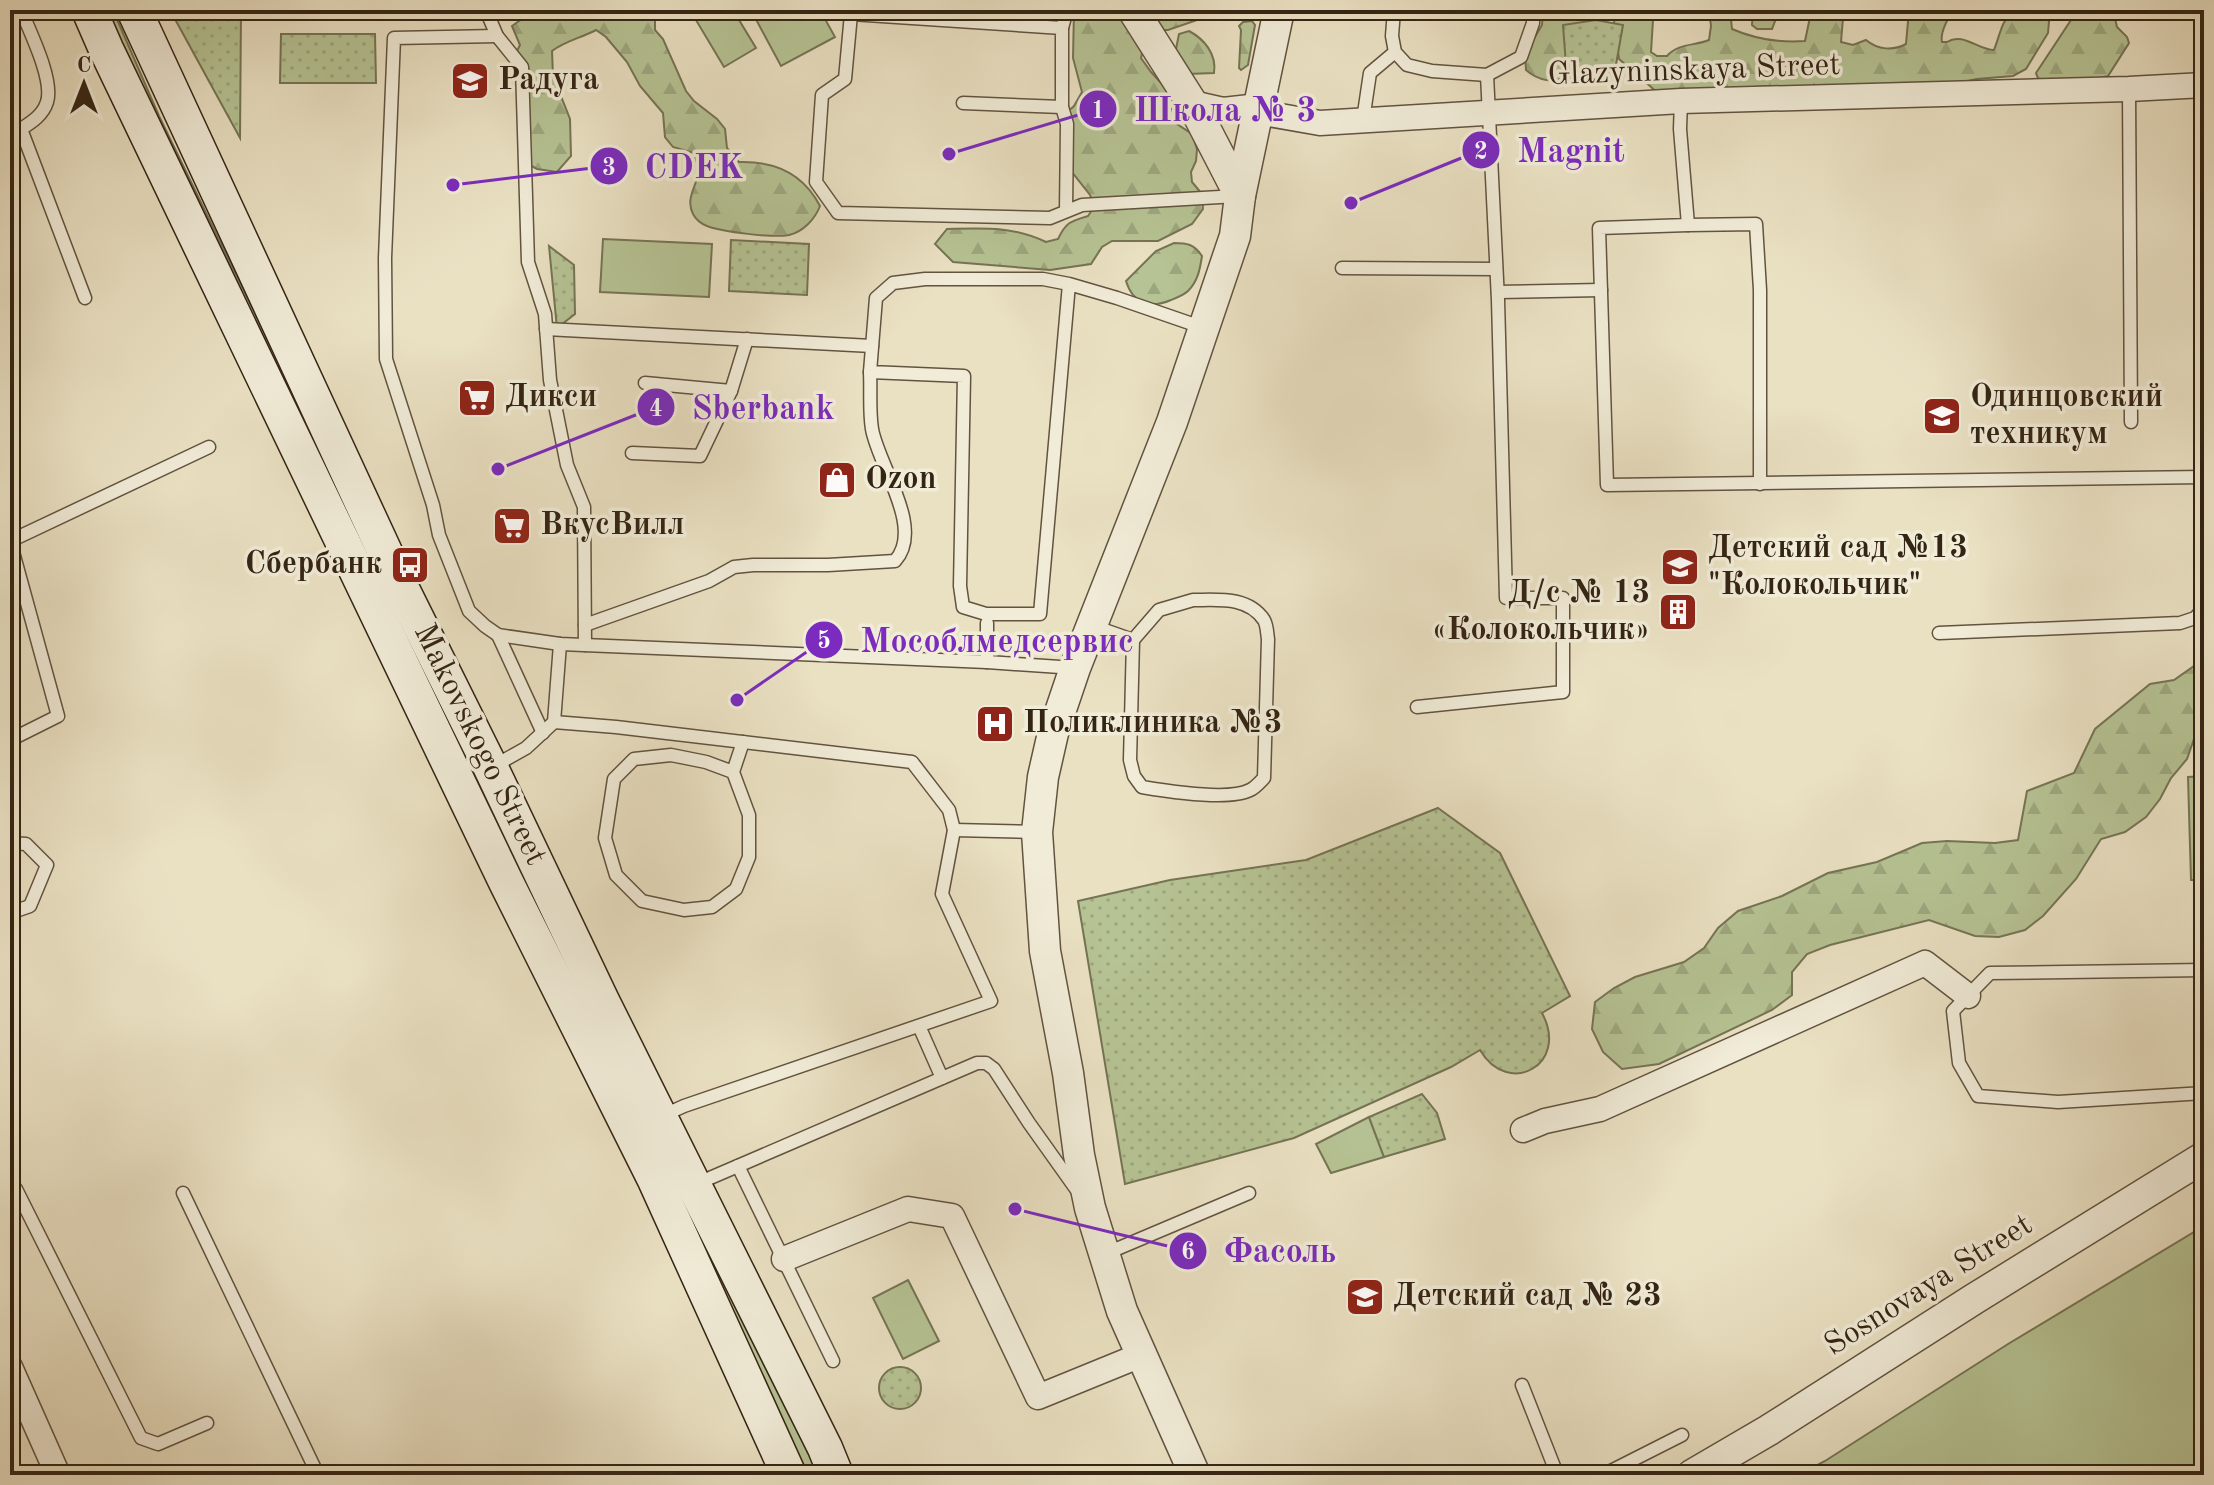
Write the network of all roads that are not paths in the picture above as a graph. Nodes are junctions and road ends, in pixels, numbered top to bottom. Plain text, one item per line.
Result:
1 (21, 10) edge
2 (89, 10) edge
3 (134, 10) edge
4 (486, 10) edge
5 (1067, 10) edge
6 (1133, 10) edge
7 (1279, 10) edge
8 (1394, 10) edge
9 (1533, 10) edge
10 (1062, 28) junction
11 (497, 36) junction
12 (1395, 52) junction
13 (1487, 75) junction
14 (2202, 79) edge
15 (2129, 89) junction
16 (1681, 101) junction
17 (963, 103) dead end
18 (1192, 103) junction
19 (1259, 106) junction
20 (1062, 107) junction
21 (1488, 113) junction
22 (1363, 120) junction
23 (1240, 196) junction
24 (1066, 211) junction
25 (1688, 225) junction
26 (1342, 268) dead end
27 (1496, 269) junction
28 (1069, 284) junction
29 (1601, 290) junction
30 (1498, 292) junction
31 (85, 298) dead end
32 (1204, 328) junction
33 (546, 329) junction
34 (747, 339) junction
35 (872, 346) junction
36 (870, 372) junction
37 (645, 383) dead end
38 (731, 391) junction
39 (2131, 422) dead end
40 (209, 447) dead end
41 (632, 453) dead end
42 (2204, 477) edge
43 (1760, 484) junction
44 (2204, 608) edge
45 (987, 623) dead end
46 (585, 625) junction
47 (1093, 626) junction
48 (1939, 633) dead end
49 (498, 635) junction
50 (1133, 640) junction
51 (560, 644) junction
52 (585, 645) junction
53 (987, 662) junction
54 (1075, 668) junction
55 (1417, 707) dead end
56 (554, 722) junction
57 (543, 733) junction
58 (10, 740) edge
59 (743, 742) junction
60 (491, 768) junction
61 (733, 772) junction
62 (954, 830) junction
63 (1037, 832) junction
64 (10, 843) edge
65 (10, 913) edge
66 (2204, 970) edge
67 (1968, 996) junction
68 (919, 1026) junction
69 (942, 1078) junction
70 (2204, 1093) edge
71 (660, 1117) junction
72 (1523, 1130) dead end
73 (2204, 1157) edge
74 (738, 1166) junction
75 (693, 1185) junction
76 (10, 1191) edge
77 (183, 1193) dead end
78 (1249, 1193) dead end
79 (1090, 1208) junction
80 (1102, 1251) junction
81 (784, 1259) junction
82 (1141, 1355) junction
83 (833, 1361) dead end
84 (10, 1367) edge
85 (1522, 1385) dead end
86 (207, 1423) dead end
87 (1682, 1435) dead end
88 (782, 1469) edge
89 (1556, 1472) edge
90 (58, 1475) edge
91 (318, 1475) edge
92 (836, 1475) edge
93 (1195, 1475) edge
94 (1540, 1475) edge
95 (1603, 1475) edge
96 (1692, 1475) edge

1 - 31 lane
2 - 88 main road, Makovskogo Street
3 - 60 main road, Makovskogo Street
4 - 11 lane
5 - 10 lane
6 - 18 street
7 - 19 street
8 - 12 lane
9 - 13 lane
10 - 20 lane
10 - 24 lane
11 - 33 lane
11 - 49 lane
12 - 13 lane
12 - 22 lane
13 - 21 lane
14 - 15 street, Glazyninskaya Street
15 - 16 street, Glazyninskaya Street
15 - 39 lane
16 - 21 street, Glazyninskaya Street
16 - 25 lane
17 - 20 lane
18 - 19 street, Glazyninskaya Street
18 - 23 street
19 - 22 street, Glazyninskaya Street
19 - 23 street
20 - 24 lane
21 - 22 street, Glazyninskaya Street
21 - 27 lane
23 - 24 lane
23 - 32 street
25 - 29 lane
25 - 43 lane
26 - 27 lane
27 - 30 lane
28 - 32 lane
28 - 35 lane
28 - 36 lane
29 - 30 lane
29 - 43 lane
30 - 55 lane
32 - 47 street
33 - 34 lane
33 - 46 lane
34 - 35 lane
34 - 38 lane
35 - 36 lane
36 - 46 lane
37 - 38 lane
38 - 41 lane
40 - 58 lane
42 - 43 lane
44 - 48 lane
45 - 53 lane
46 - 52 lane
47 - 50 lane
47 - 54 street
49 - 51 lane
49 - 57 lane
50 - 50 lane
51 - 52 lane
51 - 56 lane
52 - 53 lane
53 - 54 lane
54 - 63 street
56 - 57 lane
56 - 59 lane
57 - 60 lane
59 - 61 lane
59 - 62 lane
60 - 71 main road, Makovskogo Street
61 - 61 lane
62 - 63 lane
62 - 68 lane
63 - 79 street
64 - 65 lane
66 - 67 lane
67 - 70 lane
67 - 72 street
68 - 69 lane
68 - 71 lane
69 - 74 lane
69 - 79 lane
71 - 75 main road, Makovskogo Street
73 - 96 street, Sosnovaya Street
74 - 75 lane
74 - 81 lane
75 - 92 main road, Makovskogo Street
76 - 86 lane
77 - 91 lane
78 - 80 lane
79 - 80 street
80 - 82 street
81 - 82 street
81 - 83 lane
82 - 93 street
84 - 90 street
85 - 89 lane
87 - 95 lane
89 - 94 lane

